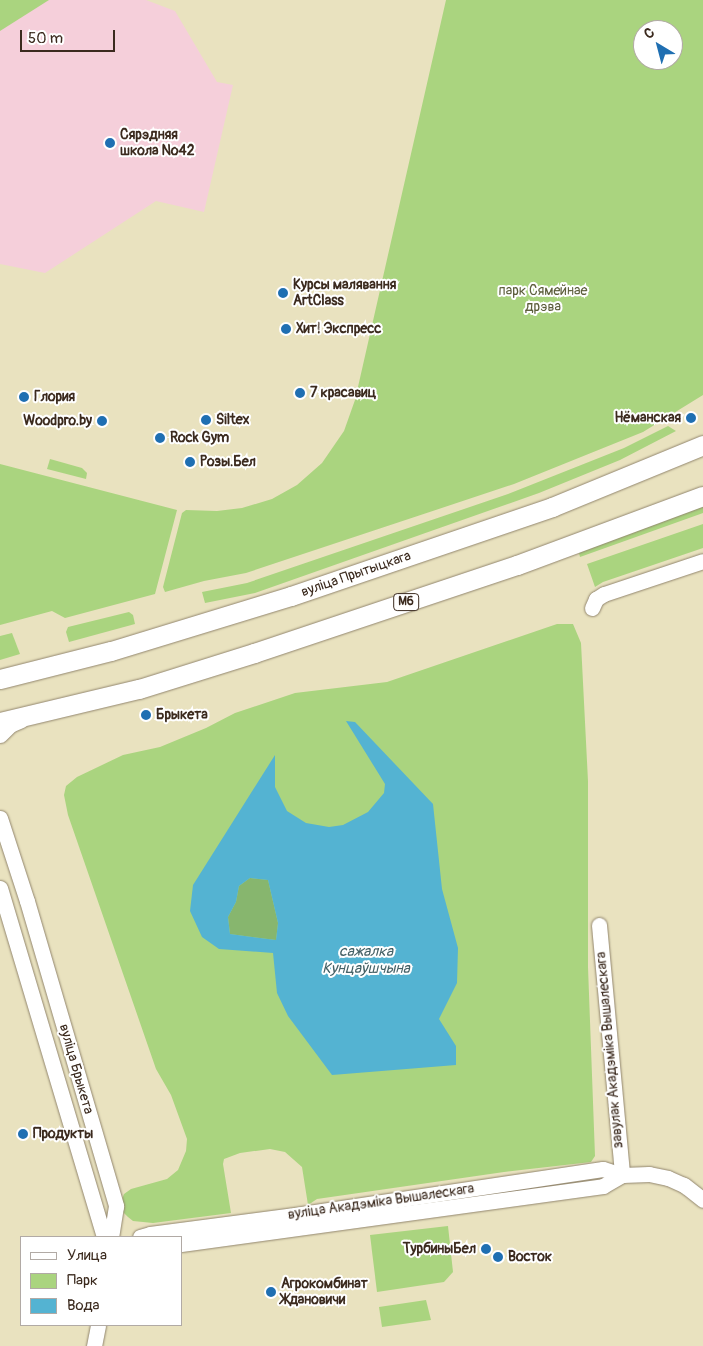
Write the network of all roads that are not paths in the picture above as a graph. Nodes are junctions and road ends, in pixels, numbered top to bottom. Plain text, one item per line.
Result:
1 (703, 445) edge
2 (703, 496) edge
3 (703, 561) edge
4 (592, 608) dead end
5 (0, 679) edge
6 (29, 716) junction
7 (0, 722) edge
8 (0, 736) edge
9 (0, 818) edge
10 (0, 888) edge
11 (27, 901) junction
12 (6, 908) junction
13 (599, 925) dead end
14 (81, 1088) junction
15 (60, 1093) junction
16 (622, 1175) junction
17 (703, 1200) edge
18 (104, 1236) edge
19 (111, 1236) edge
20 (143, 1236) edge
21 (182, 1244) edge
22 (98, 1326) edge
23 (94, 1346) edge

1 - 5 main road, вуліца Прытыцкага
2 - 6 main road, М6
3 - 4 street
6 - 7 main road, М6
6 - 8 street
9 - 11 street, вуліца Брыкета
10 - 12 street, вуліца Брыкета
11 - 12 street
11 - 14 street, вуліца Брыкета
12 - 15 street, вуліца Брыкета
13 - 16 street, завулак Акадэміка Вышалескага
14 - 15 street
14 - 19 street, вуліца Брыкета
15 - 18 street, вуліца Брыкета
16 - 17 street, вуліца Акадэміка Вышалескага
16 - 20 street, вуліца Акадэміка Вышалескага
16 - 21 street, вуліца Акадэміка Вышалескага
22 - 23 street

